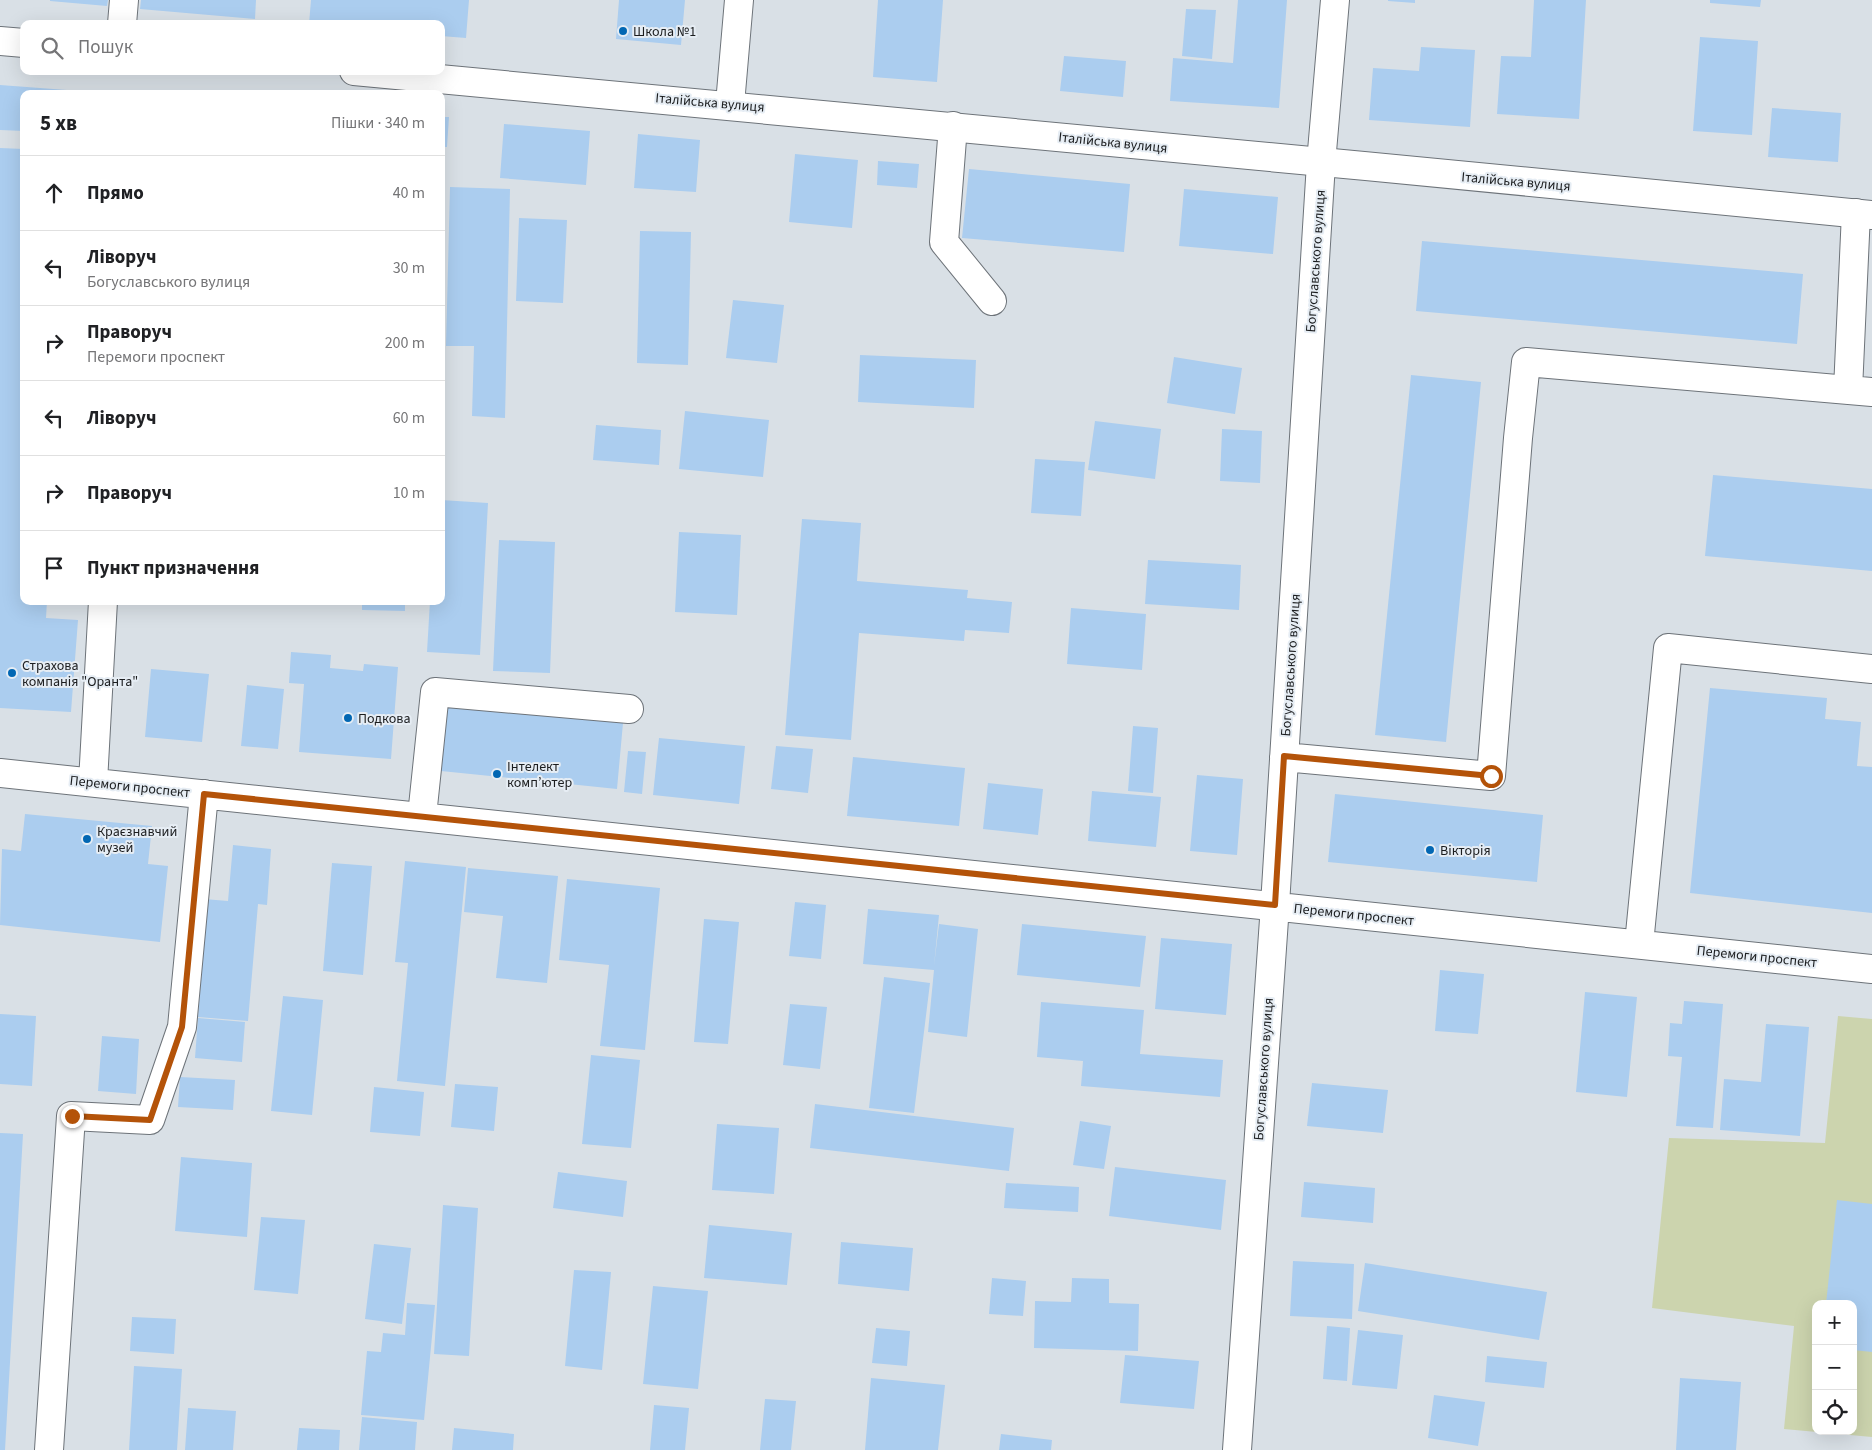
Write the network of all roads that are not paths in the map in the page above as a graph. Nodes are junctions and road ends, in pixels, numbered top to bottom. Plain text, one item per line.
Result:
1 (124, 0) edge
2 (739, 0) edge
3 (1335, 0) edge
4 (122, 20) edge
5 (0, 41) edge
6 (20, 43) edge
7 (400, 75) edge
8 (730, 104) junction
9 (954, 126) junction
10 (1321, 162) junction
11 (1864, 214) edge
12 (992, 301) dead end
13 (1860, 391) edge
14 (104, 605) edge
15 (1872, 669) edge
16 (629, 709) dead end
17 (1284, 756) junction
18 (0, 773) edge
19 (93, 782) junction
20 (204, 794) junction
21 (422, 816) junction
22 (1275, 905) junction
23 (1639, 944) junction
24 (1872, 969) edge
25 (49, 1450) edge
26 (1237, 1450) edge

1 - 4 street
2 - 8 street
3 - 10 street, Богуславського вулиця
5 - 6 street
7 - 8 street, Італійська вулиця
8 - 9 street, Італійська вулиця
9 - 10 street, Італійська вулиця
9 - 12 street
10 - 11 street, Італійська вулиця
10 - 17 street, Богуславського вулиця
11 - 13 street
13 - 17 street
14 - 19 street
15 - 23 street
16 - 21 street
17 - 22 street, Богуславського вулиця
18 - 19 street, Перемоги проспект
19 - 20 street, Перемоги проспект
20 - 21 street, Перемоги проспект
20 - 25 street
21 - 22 street, Перемоги проспект
22 - 23 street, Перемоги проспект
22 - 26 street, Богуславського вулиця
23 - 24 street, Перемоги проспект

